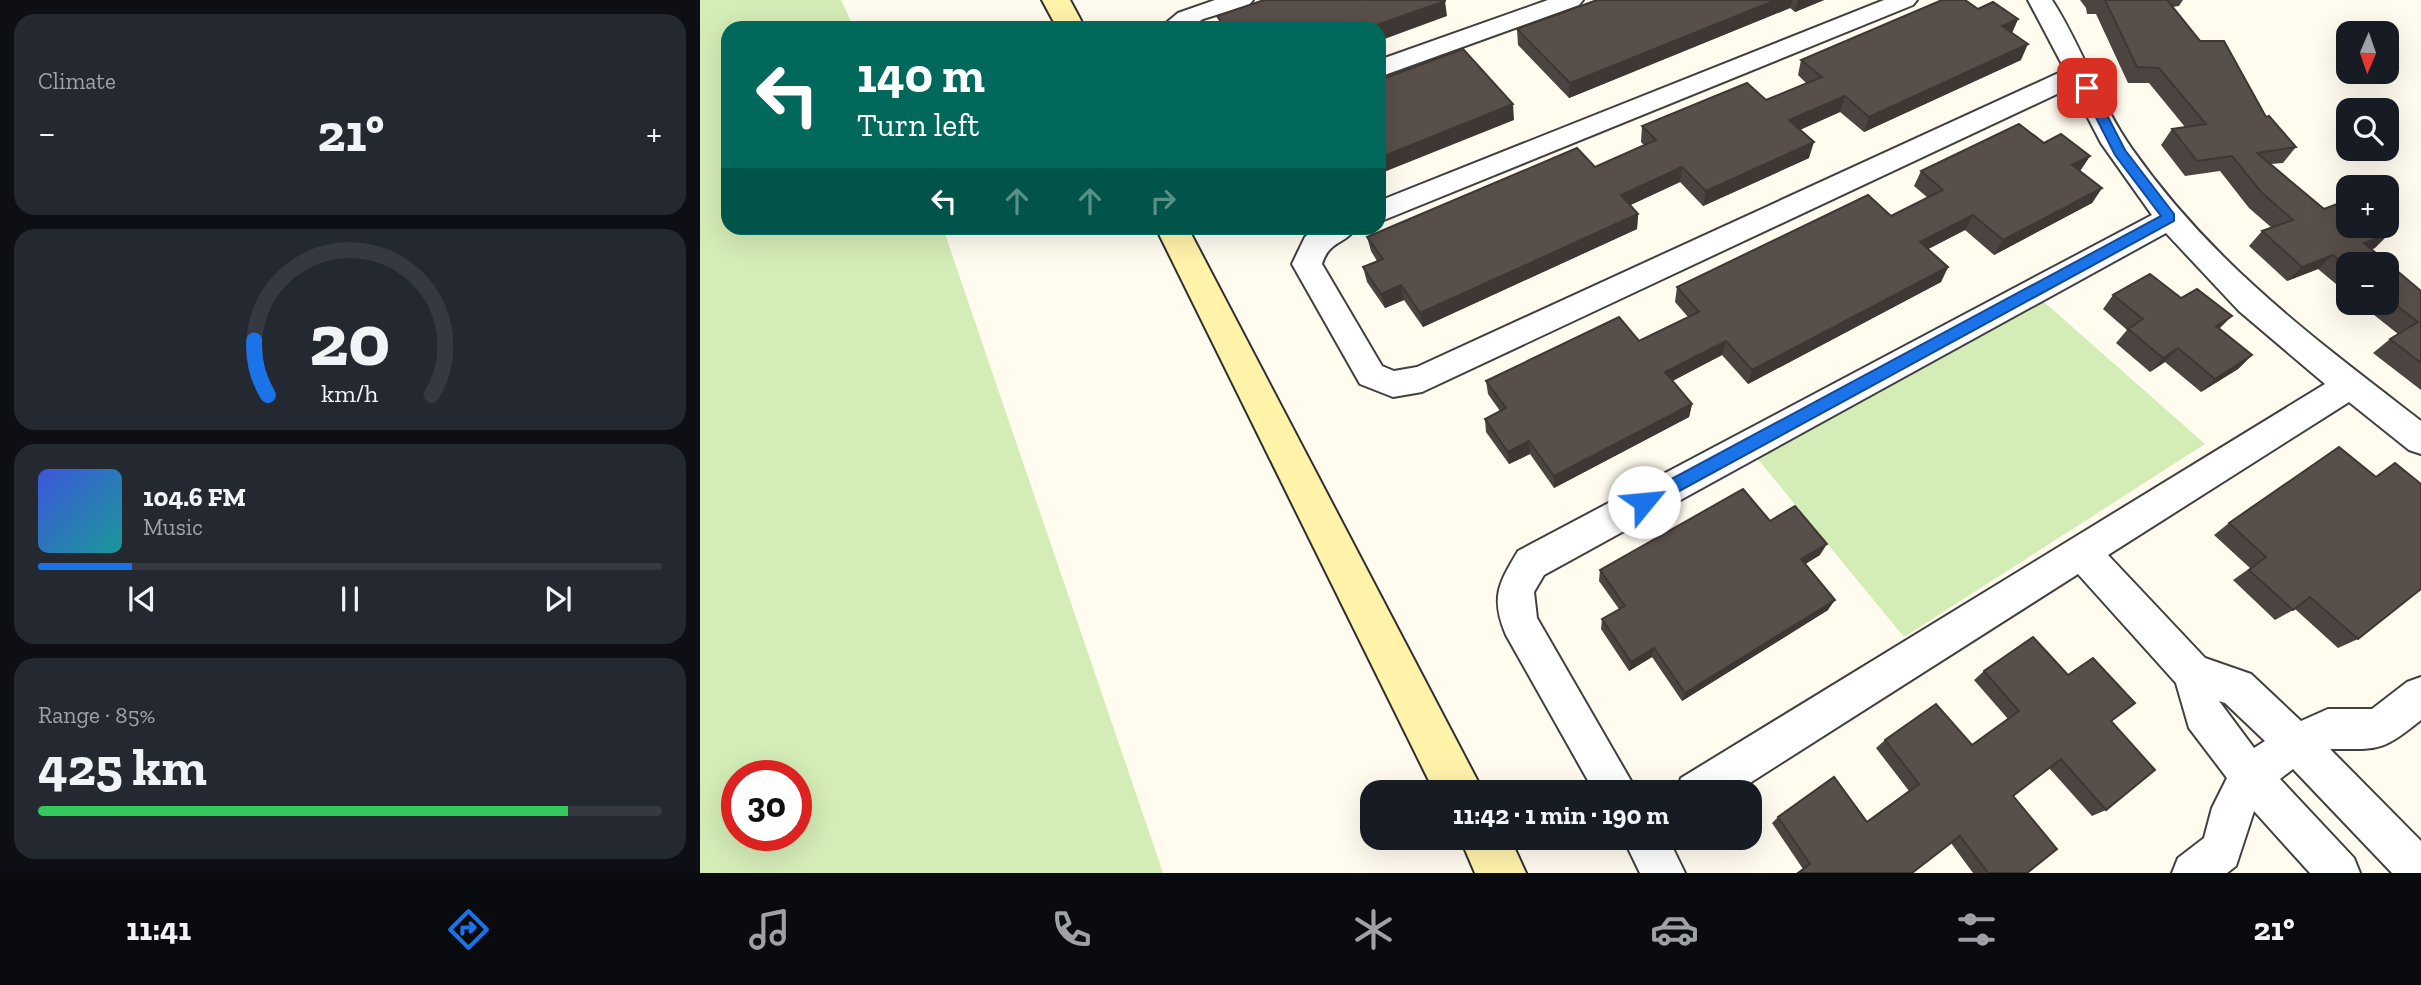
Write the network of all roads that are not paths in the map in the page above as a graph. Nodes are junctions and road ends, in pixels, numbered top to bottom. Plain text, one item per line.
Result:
1 (1056, 0) edge
2 (1241, 0) edge
3 (1570, 0) edge
4 (1905, 0) edge
5 (2040, 0) edge
6 (1067, 21) edge
7 (1181, 21) edge
8 (1386, 66) edge
9 (2080, 73) junction
10 (1386, 209) edge
11 (2170, 218) junction
12 (1176, 235) edge
13 (1325, 235) edge
14 (2351, 384) junction
15 (2421, 440) edge
16 (2082, 552) junction
17 (2193, 673) junction
18 (2421, 696) edge
19 (2295, 743) junction
20 (2250, 776) junction
21 (1454, 780) edge
22 (1610, 780) edge
23 (1717, 780) edge
24 (1490, 850) edge
25 (1651, 850) edge
26 (2421, 872) edge
27 (1501, 873) edge
28 (1664, 873) edge
29 (2193, 873) edge
30 (2339, 873) edge

1 - 6 main road
2 - 7 street
3 - 8 street
4 - 10 street
5 - 9 street
9 - 11 street
9 - 13 street
11 - 14 street
11 - 22 street
12 - 21 main road
14 - 15 street
14 - 16 street
16 - 17 street
16 - 23 street
17 - 19 street
17 - 20 street
18 - 19 street
19 - 20 street
19 - 26 street
20 - 29 street
20 - 30 street
24 - 27 main road
25 - 28 street

